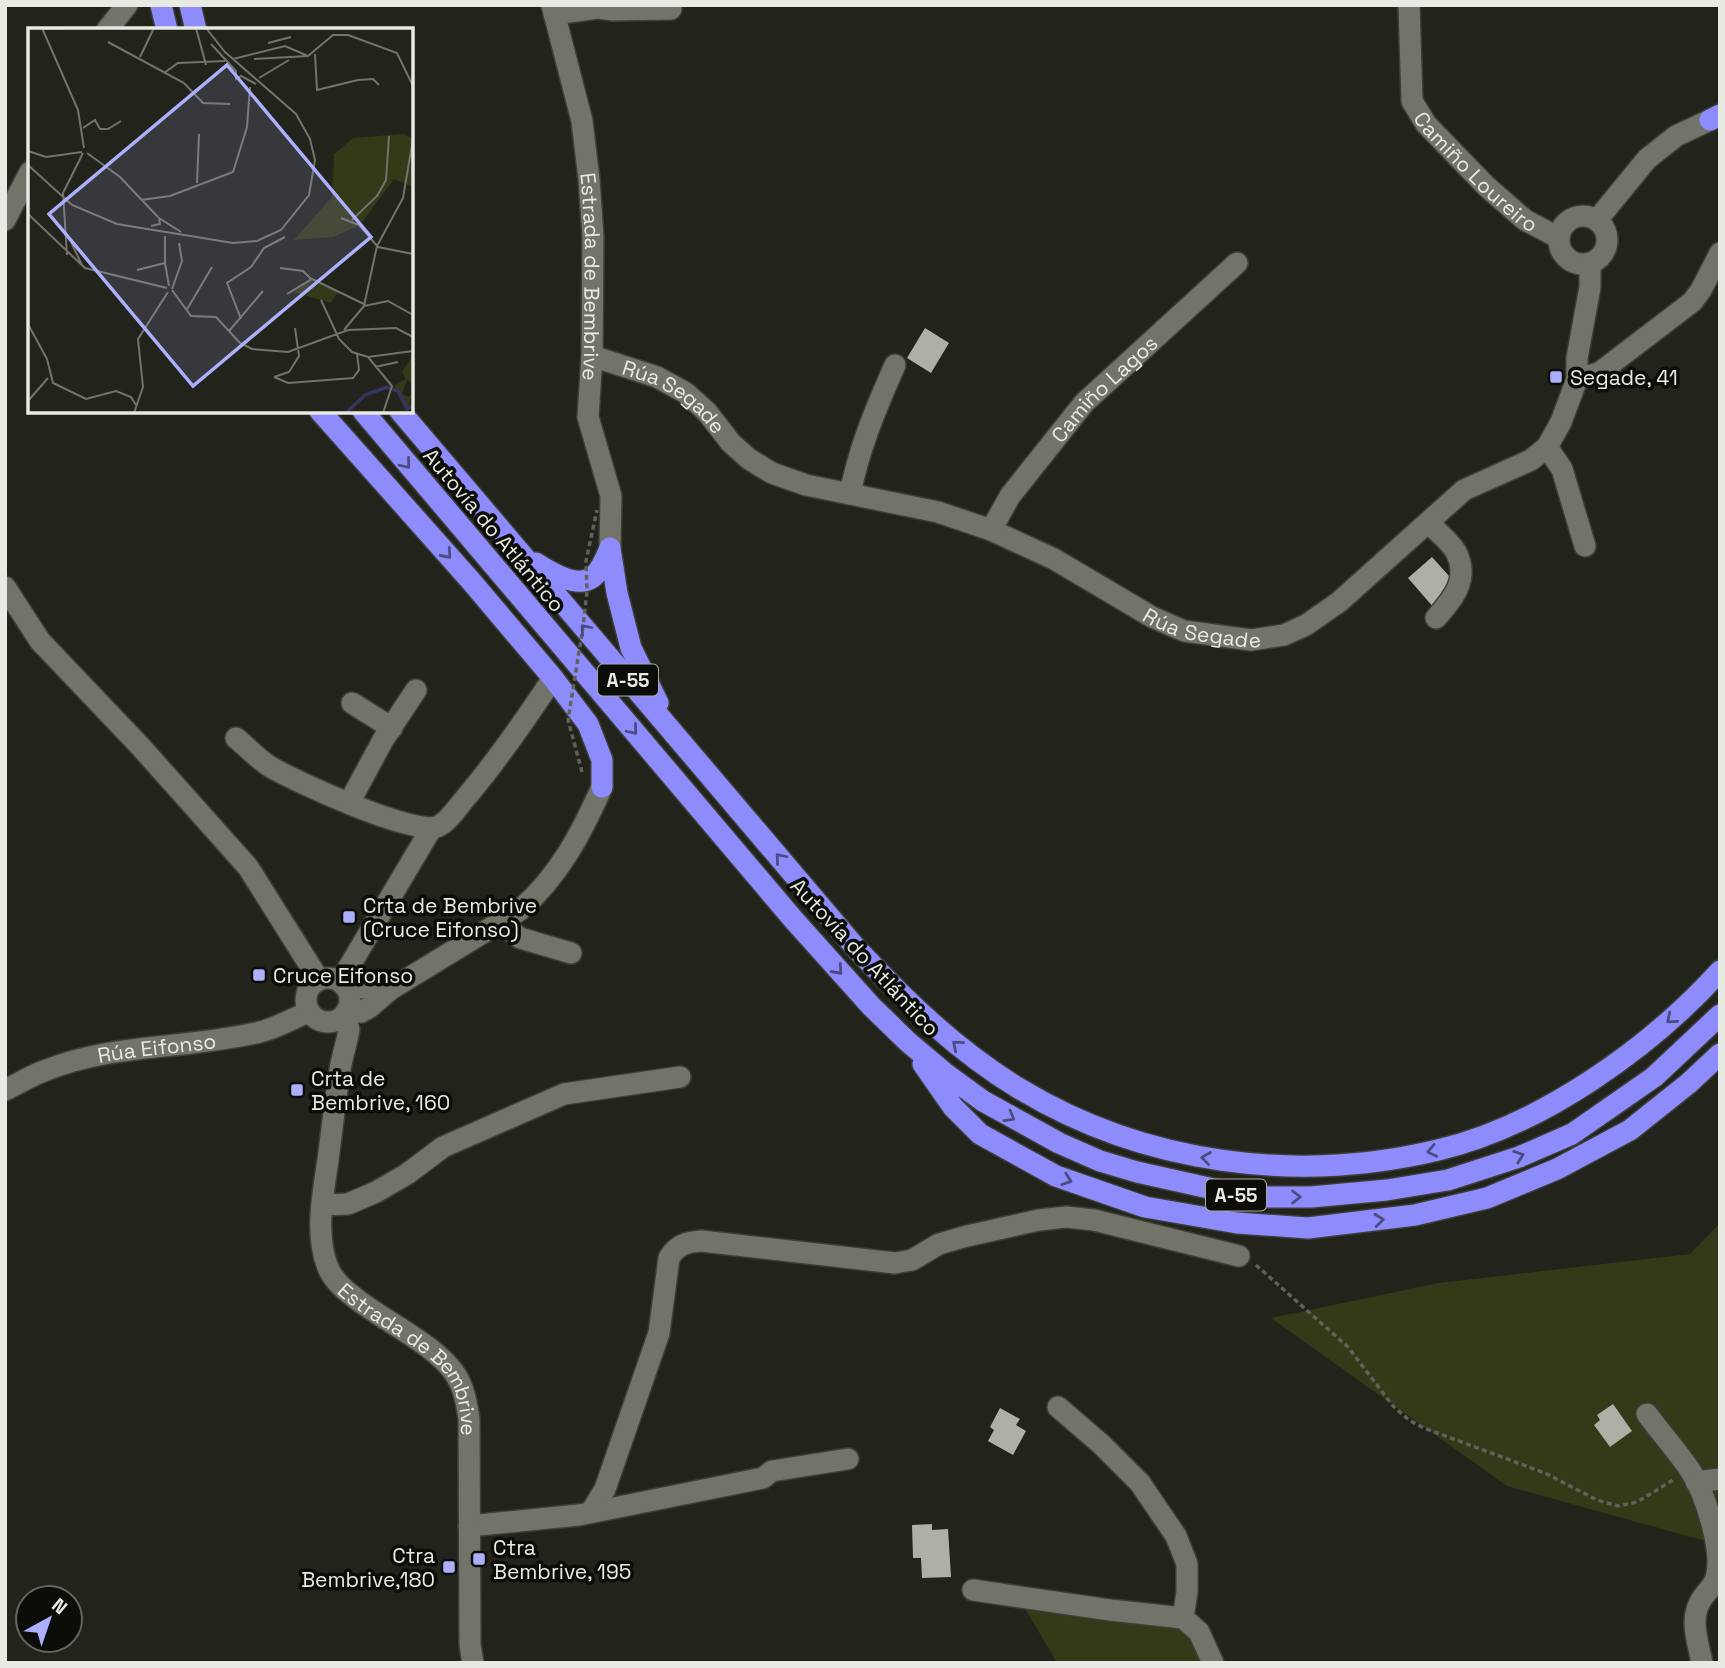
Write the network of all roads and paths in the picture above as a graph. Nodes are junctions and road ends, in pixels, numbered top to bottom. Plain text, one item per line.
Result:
1 (127, 5) edge
2 (160, 5) edge
3 (190, 5) edge
4 (1409, 5) edge
5 (671, 9) dead end
6 (553, 10) edge
7 (109, 28) edge
8 (166, 28) edge
9 (196, 28) edge
10 (1716, 119) edge
11 (28, 176) edge
12 (6, 220) edge
13 (1597, 220) junction
14 (1559, 237) junction
15 (1720, 253) edge
16 (1237, 262) dead end
17 (1590, 264) junction
18 (592, 356) junction
19 (895, 365) dead end
20 (1577, 379) junction
21 (322, 413) edge
22 (365, 413) edge
23 (402, 413) edge
24 (1547, 447) junction
25 (850, 494) junction
26 (597, 510) dead end
27 (1429, 523) junction
28 (991, 530) junction
29 (1586, 545) dead end
30 (610, 548) junction
31 (522, 555) junction
32 (5, 587) edge
33 (1436, 618) dead end
34 (553, 678) junction
35 (416, 690) dead end
36 (352, 703) dead end
37 (392, 728) junction
38 (671, 730) junction
39 (236, 738) dead end
40 (582, 772) dead end
41 (602, 787) joint
42 (349, 803) junction
43 (431, 829) junction
44 (499, 922) junction
45 (571, 953) dead end
46 (1720, 971) edge
47 (319, 980) junction
48 (343, 985) junction
49 (391, 989) junction
50 (330, 1015) junction
51 (1720, 1015) edge
52 (908, 1042) junction
53 (1720, 1054) edge
54 (680, 1077) dead end
55 (5, 1090) edge
56 (323, 1205) junction
57 (1239, 1256) joint
58 (1058, 1407) dead end
59 (1647, 1414) dead end
60 (848, 1459) dead end
61 (1720, 1479) edge
62 (1696, 1482) junction
63 (591, 1512) junction
64 (469, 1526) junction
65 (973, 1590) dead end
66 (1183, 1618) junction
67 (473, 1663) edge
68 (1213, 1663) edge
69 (1702, 1663) edge

1 - 7 street
2 - 8 highway
3 - 9 highway
4 - 14 street, Camiño Loureiro
5 - 6 street
6 - 18 street, Estrada de Bembrive
10 - 13 street
11 - 12 street
13 - 14 street
13 - 17 street
14 - 17 street
15 - 20 street
16 - 28 street, Camiño Lagos
17 - 20 street, Rúa Segade
18 - 25 street, Rúa Segade
18 - 30 street, Estrada de Bembrive
19 - 25 street
20 - 24 street, Rúa Segade
21 -> 34 highway
22 -> 52 highway, Autovía do Atlántico / A-55
23 - 31 highway, Autovía do Atlántico / A-55
24 - 27 street, Rúa Segade
24 - 29 street
25 - 28 street, Rúa Segade
26 - 40 path, bridge
27 - 28 street, Rúa Segade
27 - 33 street
30 - 31 highway
30 - 38 highway
38 -> 31 highway, Autovía do Atlántico / A-55
32 - 47 street
34 - 41 highway
34 - 43 street
35 - 37 street
36 - 37 street
37 - 42 street
46 -> 38 highway, Autovía do Atlántico / A-55
39 - 42 street
41 - 44 street
42 - 43 street
43 - 48 street
44 - 45 street
44 - 49 street
47 - 48 street
47 - 50 street
48 - 49 street
48 - 50 street
49 - 50 street
50 - 55 street, Rúa Eifonso
50 - 56 street, Estrada de Bembrive
52 -> 51 highway, Autovía do Atlántico / A-55
52 -> 53 highway
54 - 56 street
56 - 64 street, Estrada de Bembrive
57 - 62 path
57 - 63 street
58 - 66 street
59 - 62 street
60 - 63 street
61 - 62 street
62 - 69 street
63 - 64 street
64 - 67 street, Estrada de Bembrive
65 - 66 street
66 - 68 street

